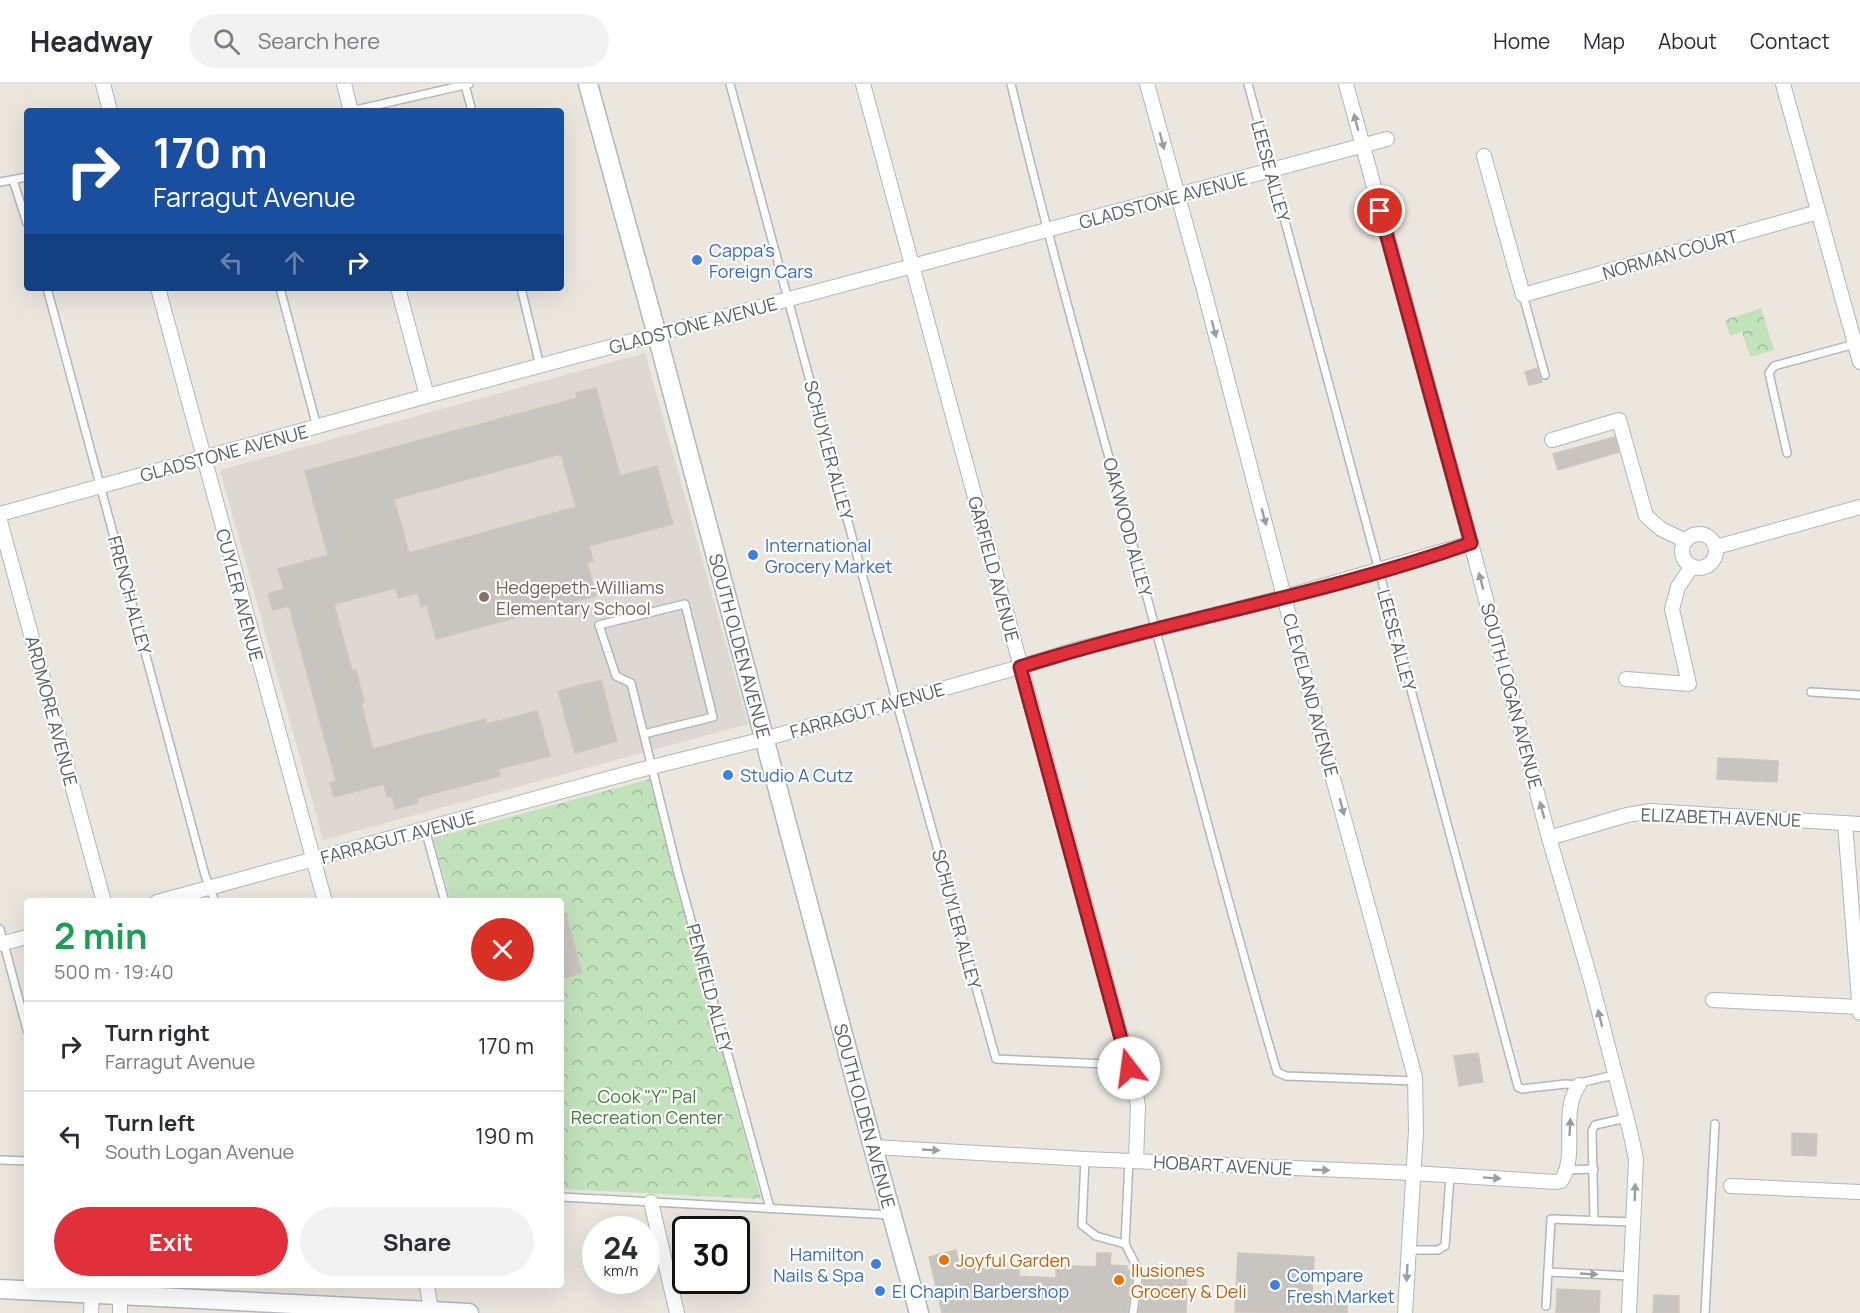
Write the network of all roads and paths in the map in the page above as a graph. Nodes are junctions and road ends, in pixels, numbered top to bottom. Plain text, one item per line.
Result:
1 (103, 84) edge
2 (344, 84) edge
3 (467, 84) edge
4 (588, 84) edge
5 (730, 84) edge
6 (863, 84) edge
7 (1011, 84) edge
8 (1147, 84) edge
9 (1248, 84) edge
10 (1346, 84) edge
11 (1783, 84) edge
12 (109, 108) edge
13 (350, 108) edge
14 (364, 108) edge
15 (471, 108) edge
16 (1387, 140) dead end
17 (1363, 147) junction
18 (1484, 156) dead end
19 (1270, 171) junction
20 (24, 178) edge
21 (13, 180) junction
22 (0, 182) edge
23 (1177, 196) junction
24 (1818, 212) junction
25 (24, 214) edge
26 (1047, 232) junction
27 (914, 267) junction
28 (48, 291) edge
29 (159, 291) edge
30 (281, 291) edge
31 (399, 291) edge
32 (522, 291) edge
33 (1523, 295) junction
34 (789, 299) junction
35 (657, 335) junction
36 (1855, 344) junction
37 (1860, 362) edge
38 (540, 366) junction
39 (1545, 375) dead end
40 (427, 396) junction
41 (317, 427) junction
42 (1552, 440) dead end
43 (1786, 453) dead end
44 (204, 459) junction
45 (100, 487) junction
46 (1860, 507) edge
47 (0, 514) edge
48 (0, 520) edge
49 (1686, 541) junction
50 (1471, 543) junction
51 (1716, 547) junction
52 (1692, 566) junction
53 (1378, 571) junction
54 (1285, 597) junction
55 (1155, 628) junction
56 (1020, 667) junction
57 (1626, 679) dead end
58 (1812, 692) dead end
59 (1860, 695) edge
60 (896, 700) junction
61 (644, 734) junction
62 (764, 739) junction
63 (651, 768) junction
64 (1845, 823) junction
65 (1860, 824) edge
66 (425, 829) junction
67 (1549, 838) junction
68 (313, 860) junction
69 (211, 887) junction
70 (103, 898) edge
71 (172, 898) edge
72 (214, 898) edge
73 (324, 898) edge
74 (444, 898) edge
75 (0, 929) edge
76 (24, 938) edge
77 (2, 944) edge
78 (1713, 1000) dead end
79 (1860, 1007) edge
80 (1860, 1013) edge
81 (24, 1020) edge
82 (1129, 1065) junction
83 (1614, 1075) junction
84 (1415, 1081) junction
85 (1579, 1085) junction
86 (1626, 1118) junction
87 (1716, 1124) dead end
88 (873, 1147) junction
89 (1086, 1159) junction
90 (0, 1160) edge
91 (1132, 1160) junction
92 (24, 1161) edge
93 (1594, 1169) junction
94 (1567, 1170) junction
95 (1413, 1173) junction
96 (1450, 1176) junction
97 (1731, 1186) dead end
98 (1860, 1192) edge
99 (564, 1197) edge
100 (651, 1202) junction
101 (770, 1208) junction
102 (891, 1215) junction
103 (1594, 1221) junction
104 (1633, 1222) junction
105 (1125, 1244) junction
106 (1408, 1250) junction
107 (1548, 1272) junction
108 (1631, 1276) junction
109 (427, 1288) edge
110 (0, 1289) edge
111 (208, 1293) edge
112 (92, 1294) junction
113 (120, 1304) edge
114 (1546, 1306) dead end
115 (321, 1309) edge
116 (431, 1311) junction
117 (91, 1313) edge
118 (469, 1313) edge
119 (677, 1313) edge
120 (919, 1313) edge
121 (1133, 1313) edge
122 (1405, 1313) edge
123 (1629, 1313) edge
124 (1705, 1313) edge

1 - 12 street
2 - 13 street
3 - 14 lane
3 - 15 lane
4 - 35 main road, SOUTH OLDEN AVENUE
5 - 34 lane, SCHUYLER ALLEY
6 - 27 street, GARFIELD AVENUE
7 - 26 lane, OAKWOOD ALLEY
8 -> 23 street, CLEVELAND AVENUE
9 - 19 lane, LEESE ALLEY
17 -> 10 street, SOUTH LOGAN AVENUE
11 - 24 street
16 - 17 street, GLADSTONE AVENUE
17 - 19 street, GLADSTONE AVENUE
17 - 50 street, SOUTH LOGAN AVENUE
18 - 33 street
19 - 23 street, GLADSTONE AVENUE
19 - 53 lane, LEESE ALLEY
20 - 21 lane
21 - 22 lane
21 - 25 lane
23 - 26 street, GLADSTONE AVENUE
23 -> 54 street, CLEVELAND AVENUE
24 - 33 street, NORMAN COURT
24 - 36 street
26 - 27 street, GLADSTONE AVENUE
26 - 55 lane, OAKWOOD ALLEY
27 - 34 street, GLADSTONE AVENUE
27 - 56 street, GARFIELD AVENUE
28 - 45 lane, FRENCH ALLEY
29 - 44 street, CUYLER AVENUE
30 - 41 lane
31 - 40 street
32 - 38 lane
33 - 39 lane
34 - 35 street, GLADSTONE AVENUE
34 - 60 lane, SCHUYLER ALLEY
35 - 38 street, GLADSTONE AVENUE
35 - 62 main road, SOUTH OLDEN AVENUE
36 - 37 street
36 - 43 lane
38 - 40 street, GLADSTONE AVENUE
40 - 41 street, GLADSTONE AVENUE
41 - 44 street, GLADSTONE AVENUE
42 - 49 street
44 - 45 street, GLADSTONE AVENUE
44 - 68 street, CUYLER AVENUE
45 - 47 street, GLADSTONE AVENUE
45 - 69 lane, FRENCH ALLEY
46 - 51 street
48 - 70 street, ARDMORE AVENUE
49 - 51 street
49 - 52 street
50 - 53 street, FARRAGUT AVENUE
67 -> 50 street, SOUTH LOGAN AVENUE
51 - 52 street
52 - 57 street
53 - 54 street, FARRAGUT AVENUE
53 - 85 lane, LEESE ALLEY
54 - 55 street, FARRAGUT AVENUE
54 -> 84 street, CLEVELAND AVENUE
55 - 56 street, FARRAGUT AVENUE
55 - 84 lane, OAKWOOD ALLEY
56 - 60 street, FARRAGUT AVENUE
56 - 82 street, GARFIELD AVENUE
58 - 59 lane
60 - 62 street, FARRAGUT AVENUE
60 - 82 lane, SCHUYLER ALLEY
61 - 61 lane, PENFIELD ALLEY
61 - 63 lane, PENFIELD ALLEY
62 - 63 street, FARRAGUT AVENUE
62 - 88 main road, SOUTH OLDEN AVENUE
63 - 66 street, FARRAGUT AVENUE
63 - 101 lane, PENFIELD ALLEY
64 - 65 street, ELIZABETH AVENUE
64 - 67 street, ELIZABETH AVENUE
64 - 79 street
66 - 68 street, FARRAGUT AVENUE
66 - 74 lane
83 -> 67 street, SOUTH LOGAN AVENUE
68 - 69 street, FARRAGUT AVENUE
68 - 73 street, CUYLER AVENUE
69 - 71 street, FARRAGUT AVENUE
69 - 72 lane, FRENCH ALLEY
75 - 77 lane
76 - 77 street
77 - 81 lane
78 - 79 street
79 - 80 street
82 - 91 street, GARFIELD AVENUE
83 - 85 lane
83 - 86 street, SOUTH LOGAN AVENUE
84 - 95 street, CLEVELAND AVENUE
94 -> 85 street
86 - 93 lane
104 -> 86 street, SOUTH LOGAN AVENUE
87 - 124 lane
88 -> 89 street, HOBART AVENUE
88 - 102 main road, SOUTH OLDEN AVENUE
89 - 91 street, HOBART AVENUE
89 - 105 lane
90 - 92 lane
91 -> 95 street, HOBART AVENUE
91 - 105 lane
93 - 94 lane
93 - 103 lane
96 -> 94 street, HOBART AVENUE
95 - 96 street, HOBART AVENUE
95 - 106 street, CLEVELAND AVENUE
96 - 106 lane
97 - 98 street
99 - 100 lane
100 - 101 lane
100 - 119 street
101 - 102 lane
102 - 120 main road, SOUTH OLDEN AVENUE
103 - 104 lane
103 - 107 lane
104 - 108 street, SOUTH LOGAN AVENUE
105 - 121 lane
106 -> 122 street, CLEVELAND AVENUE
107 -> 108 lane
107 - 114 lane
108 - 123 street, SOUTH LOGAN AVENUE
109 - 116 street
110 - 112 main road
111 - 113 main road
111 - 115 main road
112 - 113 main road
112 - 117 street
115 - 116 main road
116 - 118 main road

